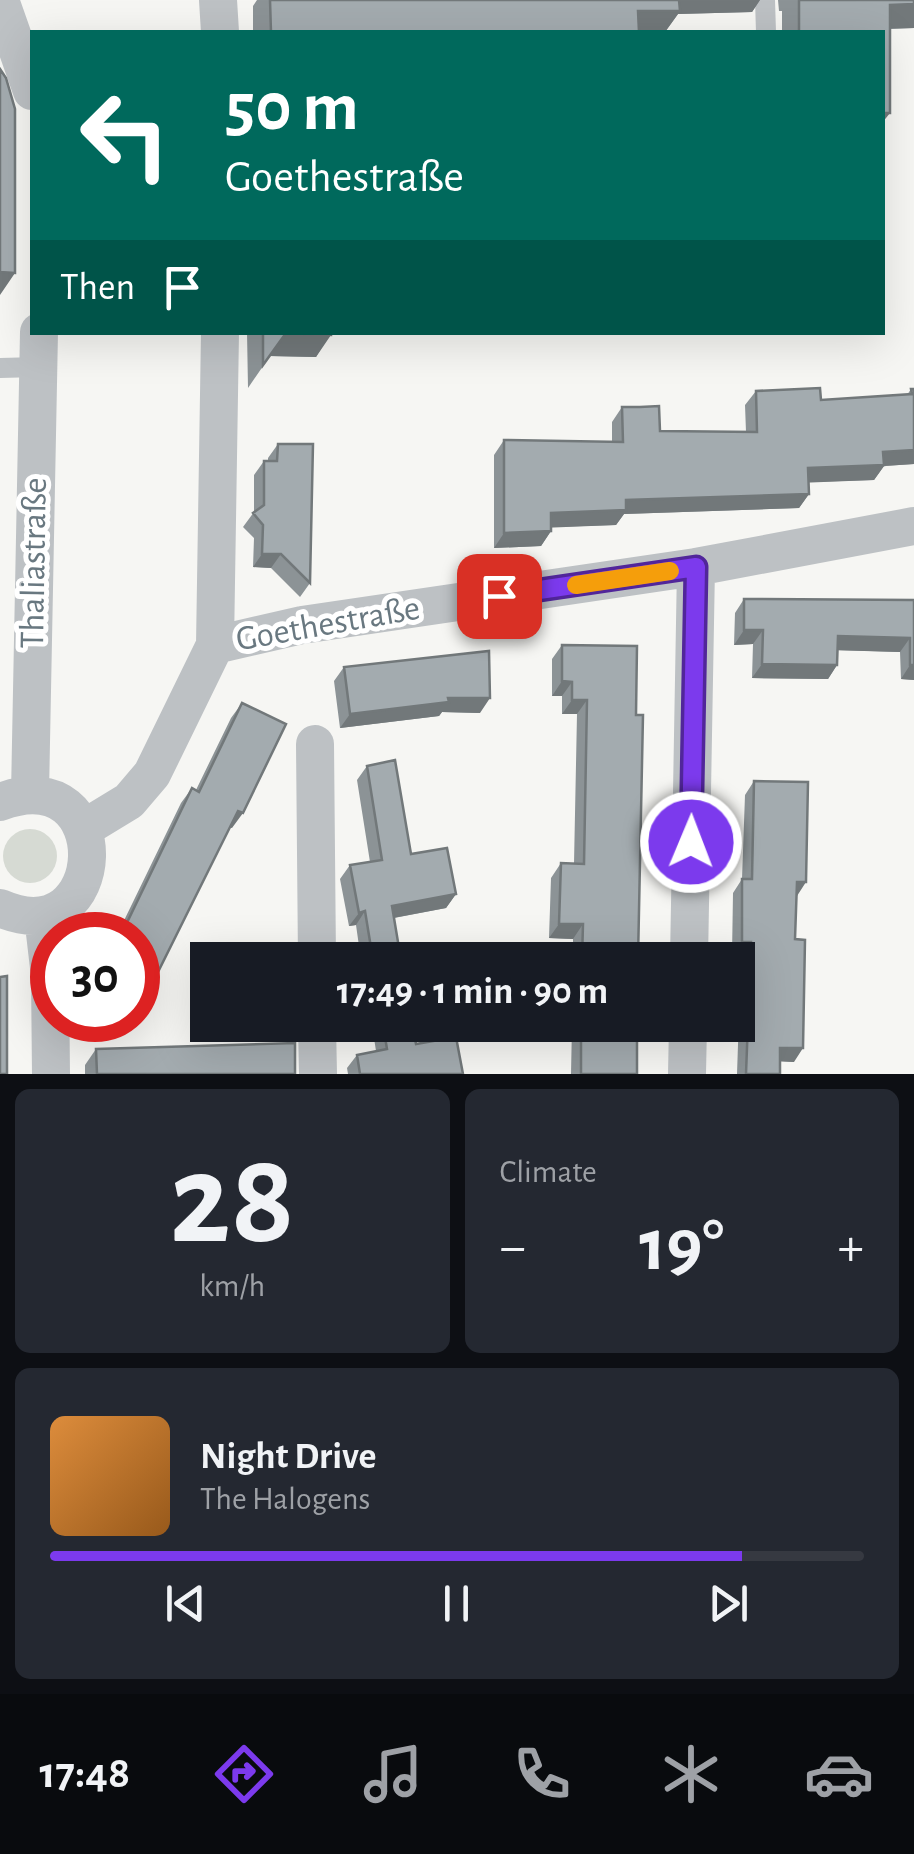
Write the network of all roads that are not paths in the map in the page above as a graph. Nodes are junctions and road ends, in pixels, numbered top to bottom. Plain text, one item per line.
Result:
1 (0, 0) edge
2 (218, 0) edge
3 (765, 0) edge
4 (220, 30) edge
5 (766, 30) edge
6 (30, 85) edge
7 (220, 335) edge
8 (39, 350) edge
9 (0, 368) edge
10 (914, 526) edge
11 (696, 567) junction
12 (215, 645) junction
13 (315, 744) dead end
14 (15, 798) edge
15 (83, 829) junction
16 (1, 910) edge
17 (49, 912) edge
18 (30, 914) edge
19 (316, 942) edge
20 (689, 942) edge
21 (51, 1042) edge
22 (317, 1042) edge
23 (688, 1042) edge
24 (51, 1074) edge
25 (318, 1074) edge
26 (688, 1074) edge

1 - 6 street
2 - 4 street
3 - 5 lane
7 - 12 street
8 - 9 lane
8 - 14 street, Thaliastraße
10 - 11 street, Goethestraße
11 - 12 street, Goethestraße
11 - 20 street
12 - 15 street
13 - 19 street
14 - 15 street
15 - 17 street
16 - 18 street
21 - 24 street
22 - 25 street
23 - 26 street

